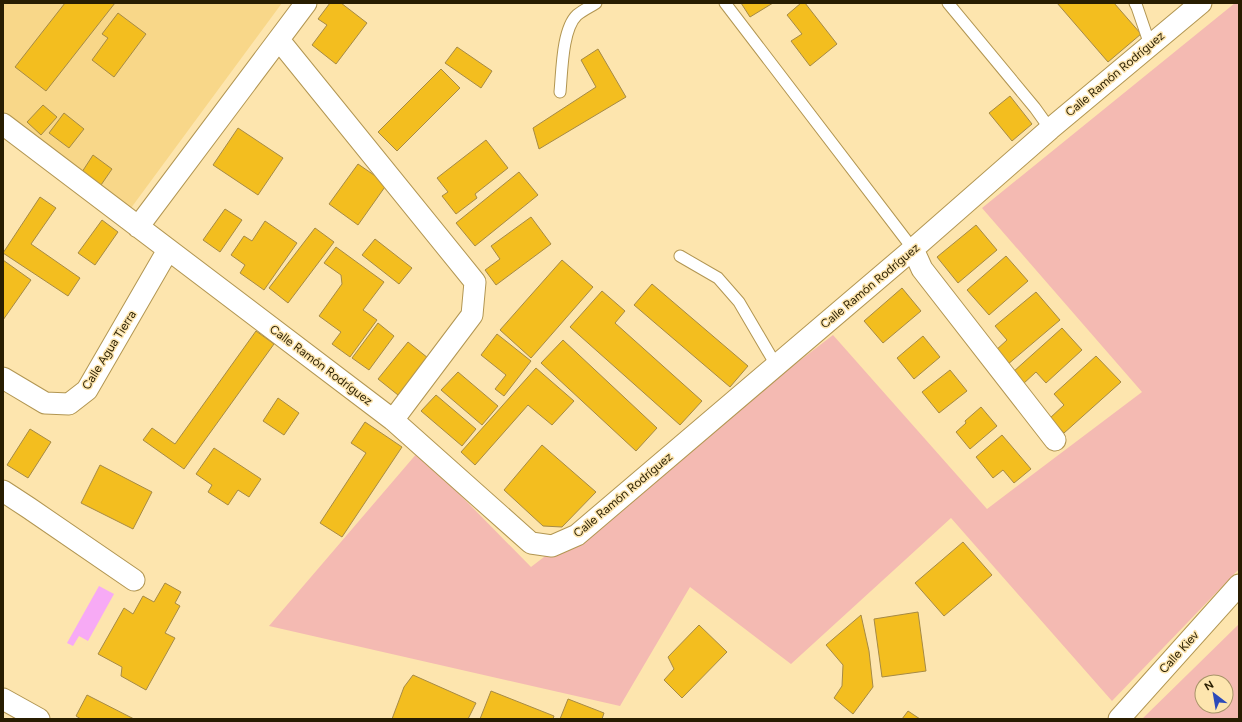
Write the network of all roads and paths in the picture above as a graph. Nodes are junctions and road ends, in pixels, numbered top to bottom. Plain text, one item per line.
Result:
1 (306, 3) edge
2 (596, 3) edge
3 (725, 3) edge
4 (948, 3) edge
5 (1134, 3) edge
6 (1201, 3) edge
7 (278, 40) junction
8 (1150, 45) junction
9 (560, 92) dead end
10 (1050, 129) junction
11 (5, 130) edge
12 (138, 227) junction
13 (913, 249) junction
14 (168, 250) junction
15 (680, 256) dead end
16 (776, 366) junction
17 (3, 378) edge
18 (394, 420) junction
19 (1056, 440) dead end
20 (3, 491) edge
21 (134, 580) dead end
22 (1239, 585) edge
23 (3, 699) edge
24 (39, 719) edge
25 (1119, 719) edge

1 - 7 street
2 - 9 lane
3 - 13 lane
4 - 10 lane
5 - 8 lane
6 - 8 street, Calle Ramón Rodríguez
7 - 12 street
7 - 18 street
8 - 10 street, Calle Ramón Rodríguez
10 - 13 street, Calle Ramón Rodríguez
11 - 12 street, Calle Ramón Rodríguez
12 - 14 street, Calle Ramón Rodríguez
13 - 16 street, Calle Ramón Rodríguez
13 - 19 street
14 - 17 street, Calle Agua Tierra
14 - 18 street, Calle Ramón Rodríguez
15 - 16 lane
16 - 18 street, Calle Ramón Rodríguez
20 - 21 street
22 - 25 street, Calle Kiev
23 - 24 street

